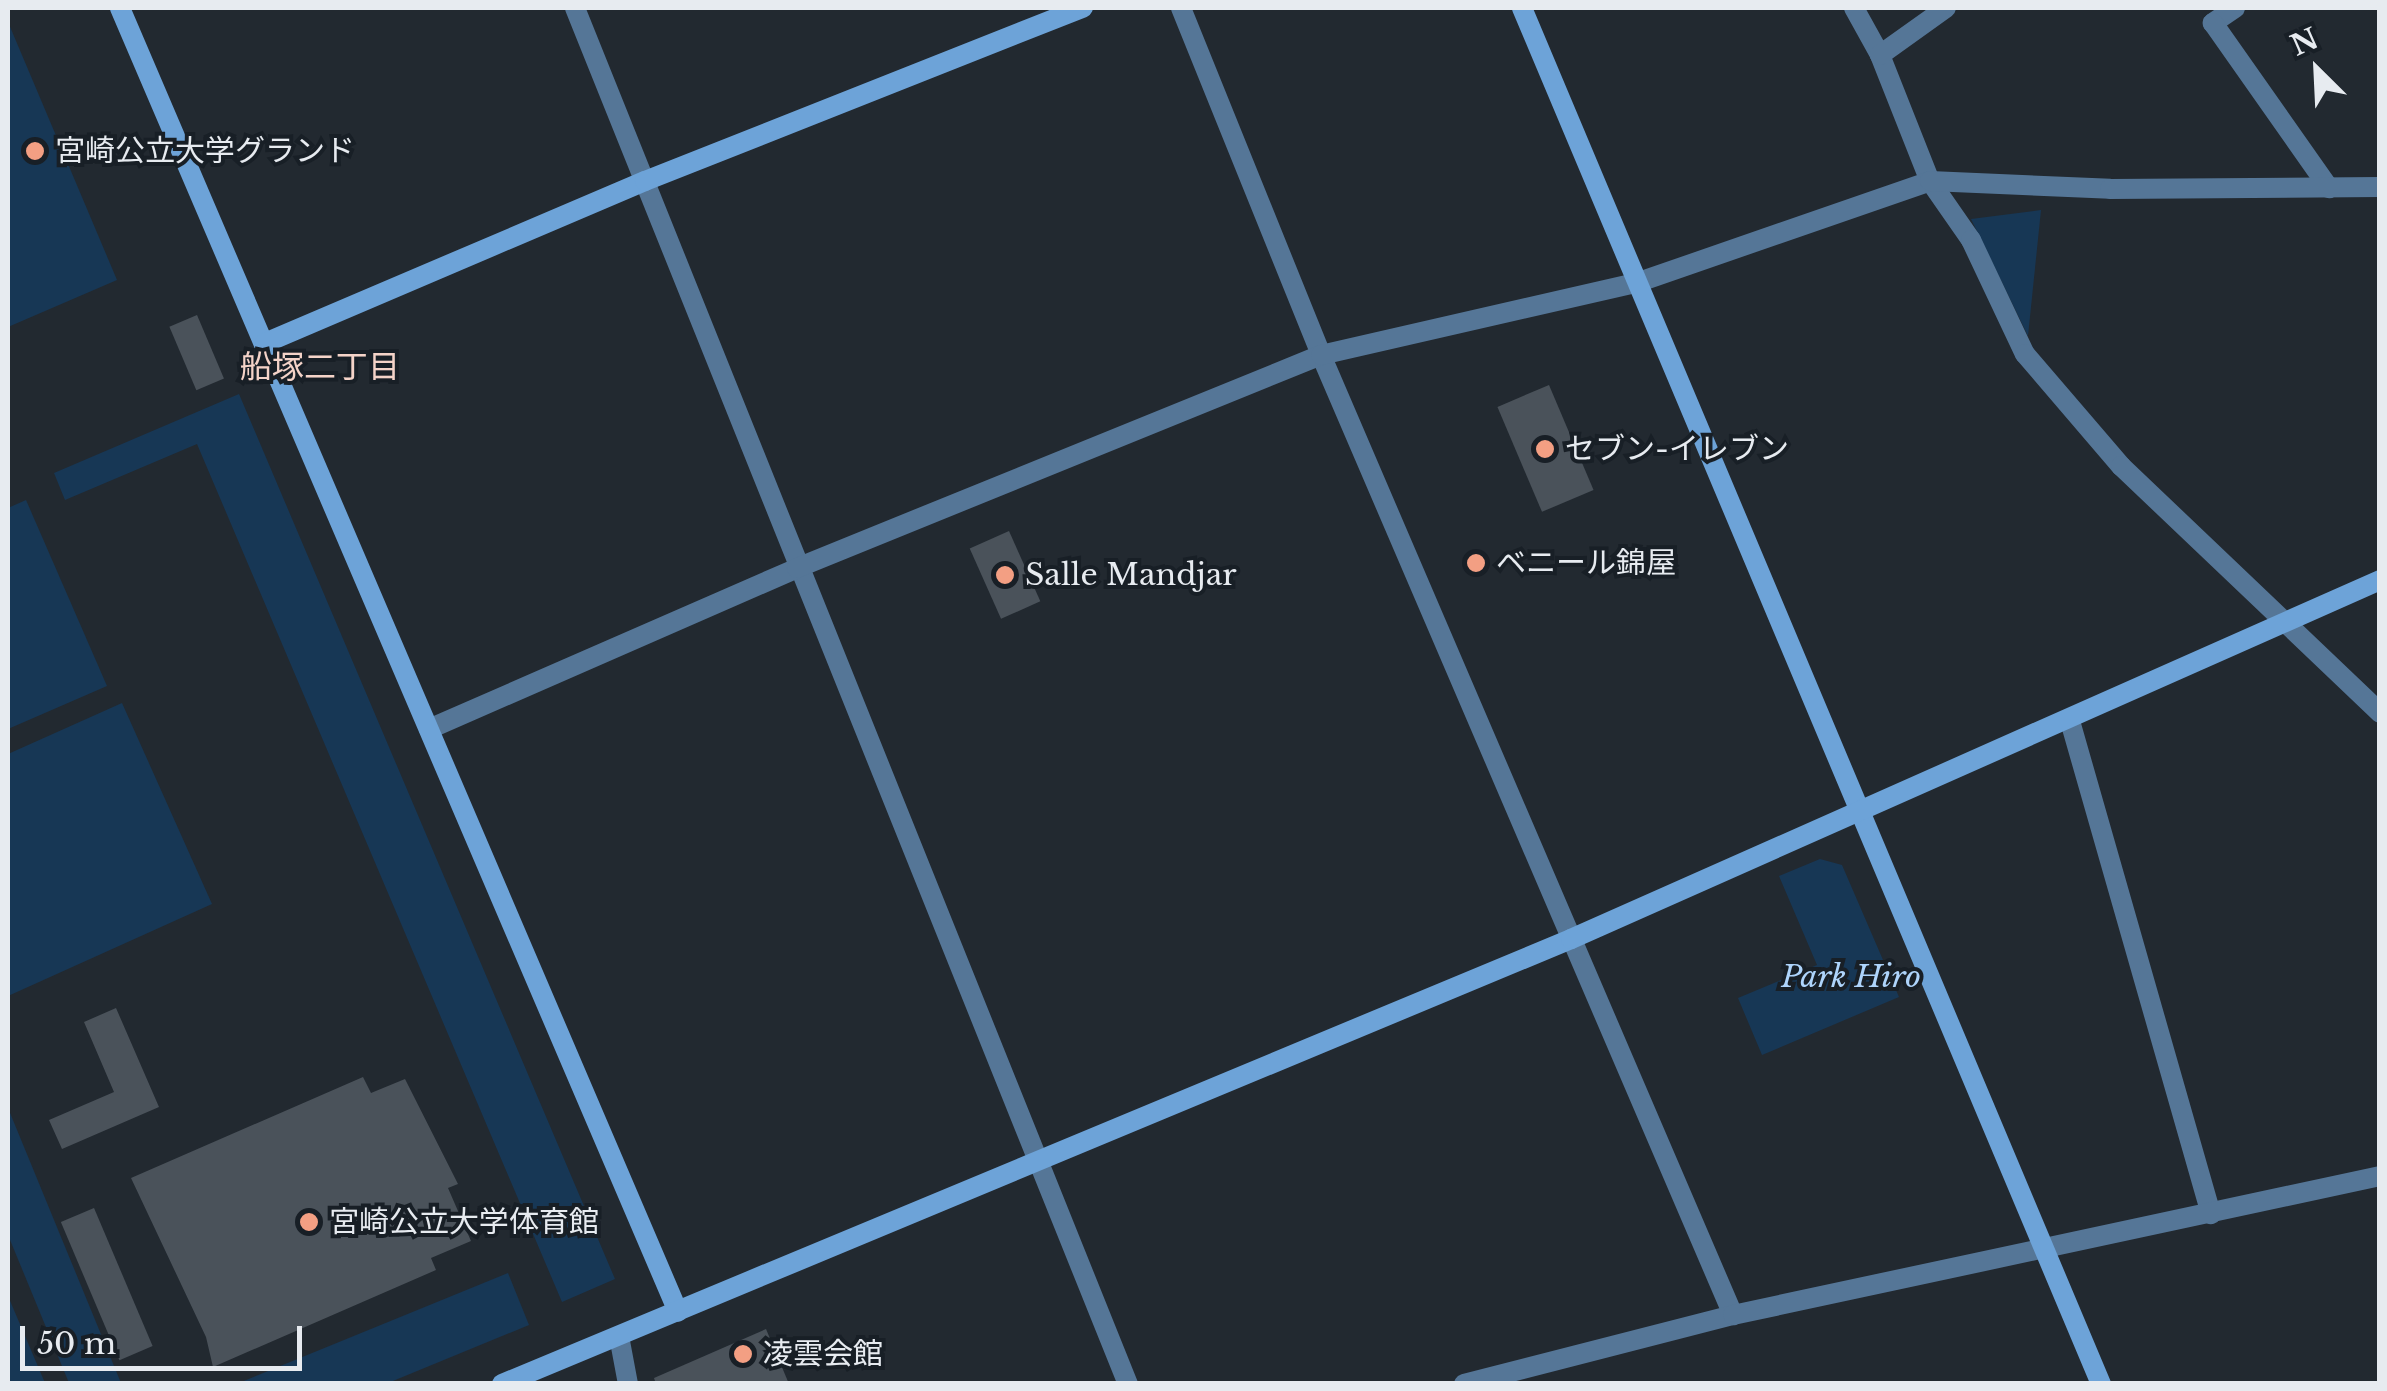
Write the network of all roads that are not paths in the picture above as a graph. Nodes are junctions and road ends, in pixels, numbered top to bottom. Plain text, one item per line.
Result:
1 (120, 8) edge
2 (575, 8) edge
3 (1083, 8) edge
4 (1182, 8) edge
5 (1522, 8) edge
6 (1854, 8) edge
7 (1946, 8) edge
8 (2234, 8) edge
9 (1880, 55) junction
10 (645, 180) junction
11 (1930, 181) junction
12 (2330, 188) junction
13 (2380, 188) edge
14 (1639, 282) junction
15 (265, 343) junction
16 (1321, 355) junction
17 (797, 568) junction
18 (2380, 580) edge
19 (2288, 624) junction
20 (2380, 712) edge
21 (2070, 722) junction
22 (429, 728) junction
23 (1862, 814) junction
24 (1572, 939) junction
25 (1034, 1162) junction
26 (2380, 1176) edge
27 (2210, 1214) junction
28 (2048, 1252) junction
29 (678, 1312) junction
30 (1733, 1315) junction
31 (619, 1336) junction
32 (502, 1384) edge
33 (628, 1384) edge
34 (1128, 1384) edge
35 (1464, 1384) edge
36 (2101, 1384) edge

1 - 15 street
2 - 10 street
3 - 10 street
4 - 16 street
5 - 14 street
6 - 9 street
7 - 9 street
8 - 12 street
9 - 11 street
10 - 15 street
10 - 17 street
11 - 12 street
11 - 14 street
11 - 19 street
12 - 13 street
14 - 16 street
14 - 23 street
15 - 22 street
16 - 17 street
16 - 24 street
17 - 22 street
17 - 25 street
18 - 19 street
19 - 20 street
19 - 21 street
21 - 23 street
21 - 27 street
22 - 29 street
23 - 24 street
23 - 28 street
24 - 25 street
24 - 30 street
25 - 29 street
25 - 34 street
26 - 27 street
27 - 28 street
28 - 30 street
28 - 36 street
29 - 31 street
30 - 35 street
31 - 32 street
31 - 33 street

